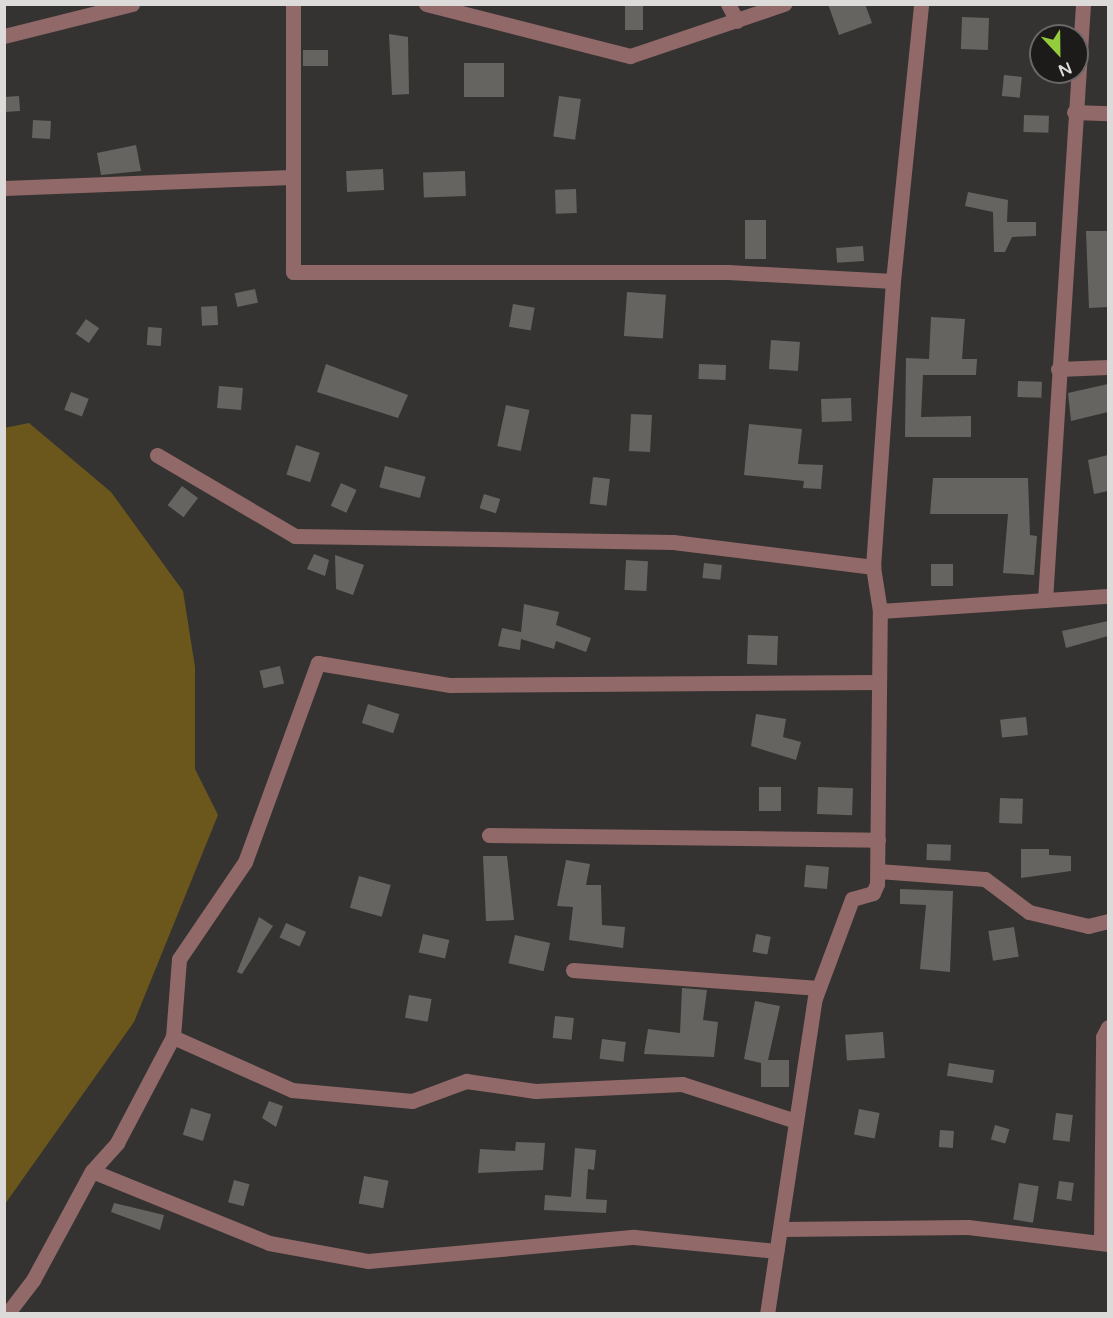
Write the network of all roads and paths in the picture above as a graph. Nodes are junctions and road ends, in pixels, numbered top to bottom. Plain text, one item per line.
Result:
1 (132, 4) edge
2 (293, 4) edge
3 (426, 4) edge
4 (728, 4) edge
5 (784, 4) edge
6 (921, 4) edge
7 (1083, 4) edge
8 (737, 21) junction
9 (4, 36) edge
10 (1074, 112) junction
11 (1108, 113) edge
12 (291, 177) junction
13 (4, 188) edge
14 (893, 280) junction
15 (1108, 367) edge
16 (1058, 369) junction
17 (157, 454) dead end
18 (873, 567) junction
19 (1108, 596) edge
20 (1045, 600) junction
21 (880, 610) junction
22 (879, 682) junction
23 (489, 835) dead end
24 (878, 840) junction
25 (878, 871) junction
26 (1108, 921) edge
27 (573, 970) dead end
28 (818, 988) junction
29 (1108, 1027) edge
30 (173, 1037) junction
31 (796, 1121) junction
32 (92, 1171) junction
33 (780, 1229) junction
34 (1105, 1243) edge
35 (776, 1251) junction
36 (7, 1314) edge
37 (767, 1314) edge

1 - 9 street
2 - 12 street
3 - 8 street
4 - 8 street
5 - 8 street
6 - 14 street
7 - 10 street
10 - 11 street
10 - 16 street
12 - 13 street
12 - 14 street
14 - 18 street
15 - 16 street
16 - 20 street
17 - 18 street
18 - 21 street
19 - 20 street
20 - 21 street
21 - 22 street
22 - 24 street
22 - 30 street
23 - 24 street
24 - 25 street
25 - 26 street
25 - 28 street
27 - 28 street
28 - 31 street
29 - 34 street
30 - 31 street
30 - 32 street
31 - 33 street
32 - 35 street
32 - 36 street
33 - 34 street
33 - 35 street
35 - 37 street

